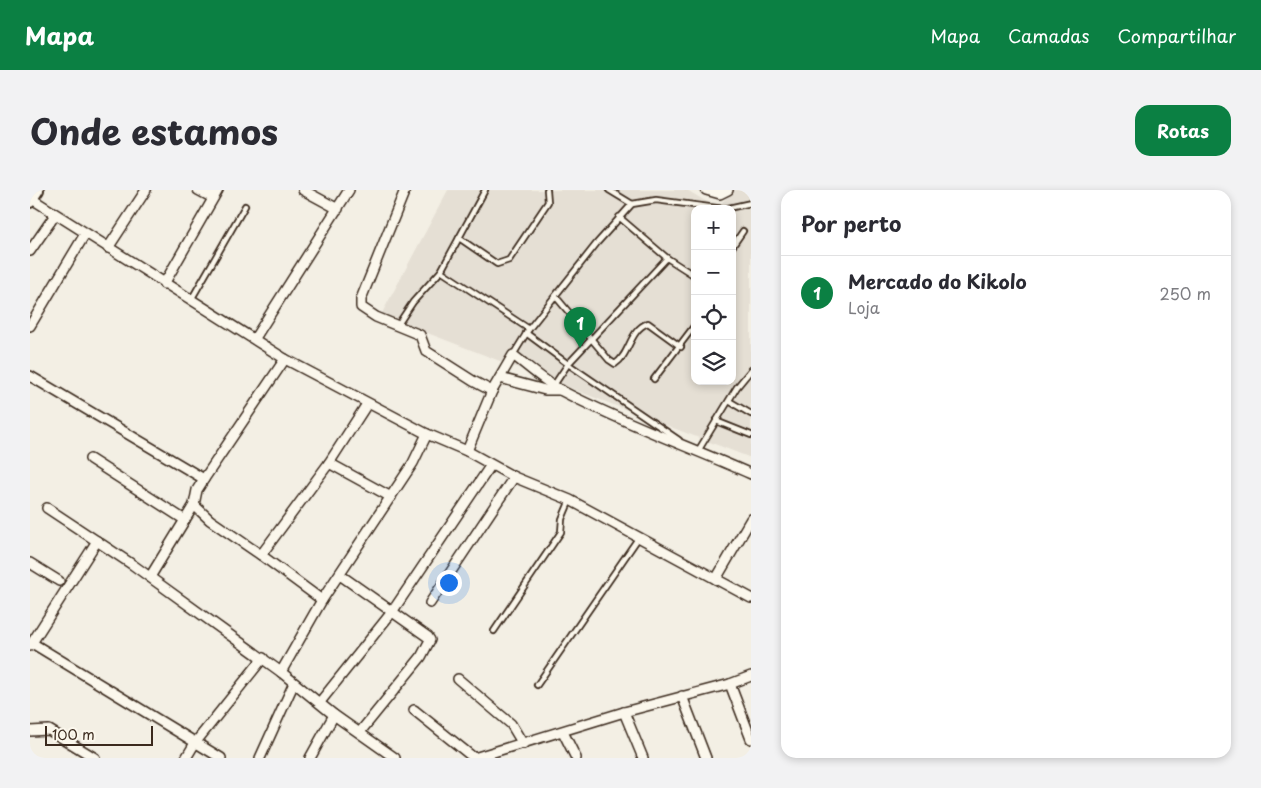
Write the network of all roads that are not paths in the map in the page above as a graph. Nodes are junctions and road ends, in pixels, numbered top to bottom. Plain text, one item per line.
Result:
1 (146, 190) edge
2 (198, 190) edge
3 (303, 190) edge
4 (349, 190) edge
5 (405, 190) edge
6 (484, 190) edge
7 (547, 190) edge
8 (609, 190) edge
9 (706, 190) edge
10 (728, 190) edge
11 (215, 194) edge
12 (33, 197) edge
13 (751, 203) edge
14 (632, 204) junction
15 (244, 206) dead end
16 (338, 209) junction
17 (55, 215) junction
18 (619, 217) junction
19 (743, 231) dead end
20 (85, 234) junction
21 (458, 238) junction
22 (736, 241) edge
23 (108, 248) junction
24 (30, 250) edge
25 (667, 258) junction
26 (441, 271) junction
27 (691, 273) edge
28 (164, 284) junction
29 (556, 297) junction
30 (192, 300) junction
31 (30, 326) edge
32 (397, 326) junction
33 (528, 331) junction
34 (691, 331) edge
35 (255, 338) junction
36 (591, 338) junction
37 (681, 347) junction
38 (513, 355) junction
39 (285, 359) junction
40 (568, 364) junction
41 (751, 370) edge
42 (30, 376) edge
43 (500, 378) junction
44 (654, 379) dead end
45 (558, 388) junction
46 (492, 391) junction
47 (729, 401) junction
48 (367, 404) junction
49 (751, 414) edge
50 (716, 421) junction
51 (427, 434) junction
52 (751, 435) edge
53 (688, 446) junction
54 (467, 451) junction
55 (698, 451) junction
56 (90, 459) dead end
57 (329, 463) junction
58 (491, 465) junction
59 (751, 474) edge
60 (514, 477) junction
61 (204, 479) junction
62 (390, 497) junction
63 (570, 500) junction
64 (194, 505) junction
65 (47, 508) dead end
66 (751, 519) edge
67 (185, 520) junction
68 (639, 537) junction
69 (97, 541) junction
70 (261, 555) junction
71 (30, 563) edge
72 (340, 575) junction
73 (150, 577) junction
74 (716, 579) junction
75 (59, 581) dead end
76 (751, 598) edge
77 (322, 600) junction
78 (430, 603) dead end
79 (392, 612) junction
80 (494, 631) dead end
81 (31, 645) edge
82 (263, 658) junction
83 (282, 672) junction
84 (751, 676) edge
85 (458, 679) dead end
86 (294, 682) junction
87 (730, 684) junction
88 (537, 685) dead end
89 (682, 696) junction
90 (320, 702) junction
91 (414, 710) dead end
92 (624, 712) junction
93 (334, 715) junction
94 (30, 730) edge
95 (360, 732) junction
96 (563, 732) junction
97 (751, 738) edge
98 (195, 743) junction
99 (523, 744) junction
100 (95, 758) edge
101 (186, 758) edge
102 (221, 758) edge
103 (260, 758) edge
104 (310, 758) edge
105 (395, 758) edge
106 (474, 758) edge
107 (576, 758) edge
108 (642, 758) edge
109 (706, 758) edge

1 - 23 street
2 - 11 street
3 - 16 street
4 - 16 street
5 - 32 street
6 - 21 lane
7 - 21 lane
8 - 14 lane
9 - 10 street
11 - 28 street
12 - 17 street
13 - 14 lane
14 - 18 lane
15 - 30 lane
16 - 35 street
17 - 20 street
17 - 24 street
18 - 25 lane
18 - 29 lane
19 - 22 lane
20 - 23 street
20 - 31 street
21 - 26 lane
23 - 28 street
25 - 27 lane
25 - 36 lane
26 - 32 lane
26 - 33 lane
28 - 30 street
29 - 33 lane
29 - 36 lane
30 - 35 street
32 - 46 street
33 - 38 lane
33 - 40 lane
34 - 37 lane
35 - 39 street
36 - 37 lane
36 - 40 lane
37 - 44 lane
38 - 43 street
38 - 45 street
39 - 48 street
39 - 61 street
40 - 45 lane
40 - 53 lane
41 - 47 lane
42 - 61 street
43 - 45 street
43 - 46 street
45 - 53 street
46 - 54 street
47 - 49 lane
47 - 50 lane
48 - 51 street
48 - 57 street
50 - 52 lane
50 - 55 lane
51 - 54 street
51 - 62 street
53 - 55 street
54 - 58 street
55 - 59 street
56 - 67 street
57 - 62 street
57 - 70 street
58 - 60 street
58 - 79 street
60 - 63 street
60 - 78 street
61 - 64 street
62 - 72 street
63 - 68 street
63 - 80 lane
64 - 67 street
64 - 70 street
65 - 69 street
66 - 74 street
67 - 73 street
68 - 74 street
68 - 88 lane
69 - 73 street
69 - 81 street
70 - 77 street
71 - 75 street
72 - 77 street
72 - 79 street
73 - 82 street
74 - 76 street
77 - 83 street
79 - 90 street
79 - 95 street
81 - 98 street
82 - 83 street
82 - 98 street
83 - 86 street
84 - 87 street
85 - 99 street
86 - 90 street
86 - 103 street
87 - 89 street
87 - 97 street
89 - 92 street
89 - 109 street
90 - 93 street
91 - 106 street
92 - 96 street
92 - 108 street
93 - 95 street
93 - 104 street
94 - 100 street
95 - 105 street
96 - 99 street
96 - 107 street
98 - 101 street
98 - 102 street
99 - 106 street

